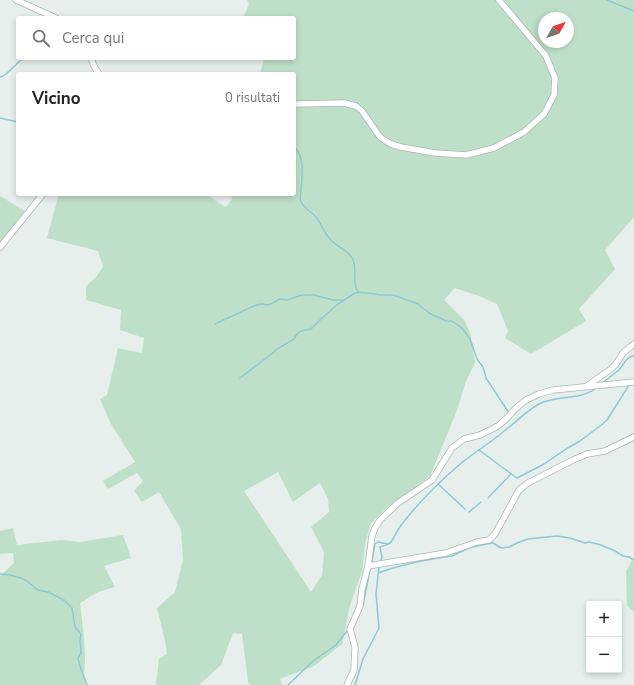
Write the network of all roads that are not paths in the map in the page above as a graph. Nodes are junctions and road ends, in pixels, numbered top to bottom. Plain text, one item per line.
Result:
1 (16, 0) edge
2 (499, 0) edge
3 (52, 16) edge
4 (92, 60) edge
5 (98, 72) edge
6 (296, 104) edge
7 (41, 196) edge
8 (0, 247) edge
9 (634, 344) edge
10 (634, 382) edge
11 (590, 386) junction
12 (634, 437) edge
13 (371, 565) junction
14 (347, 685) edge

1 - 3 street
2 - 6 street
4 - 5 street
7 - 8 street
9 - 11 street
10 - 11 street
11 - 13 street
12 - 13 street
13 - 14 street

